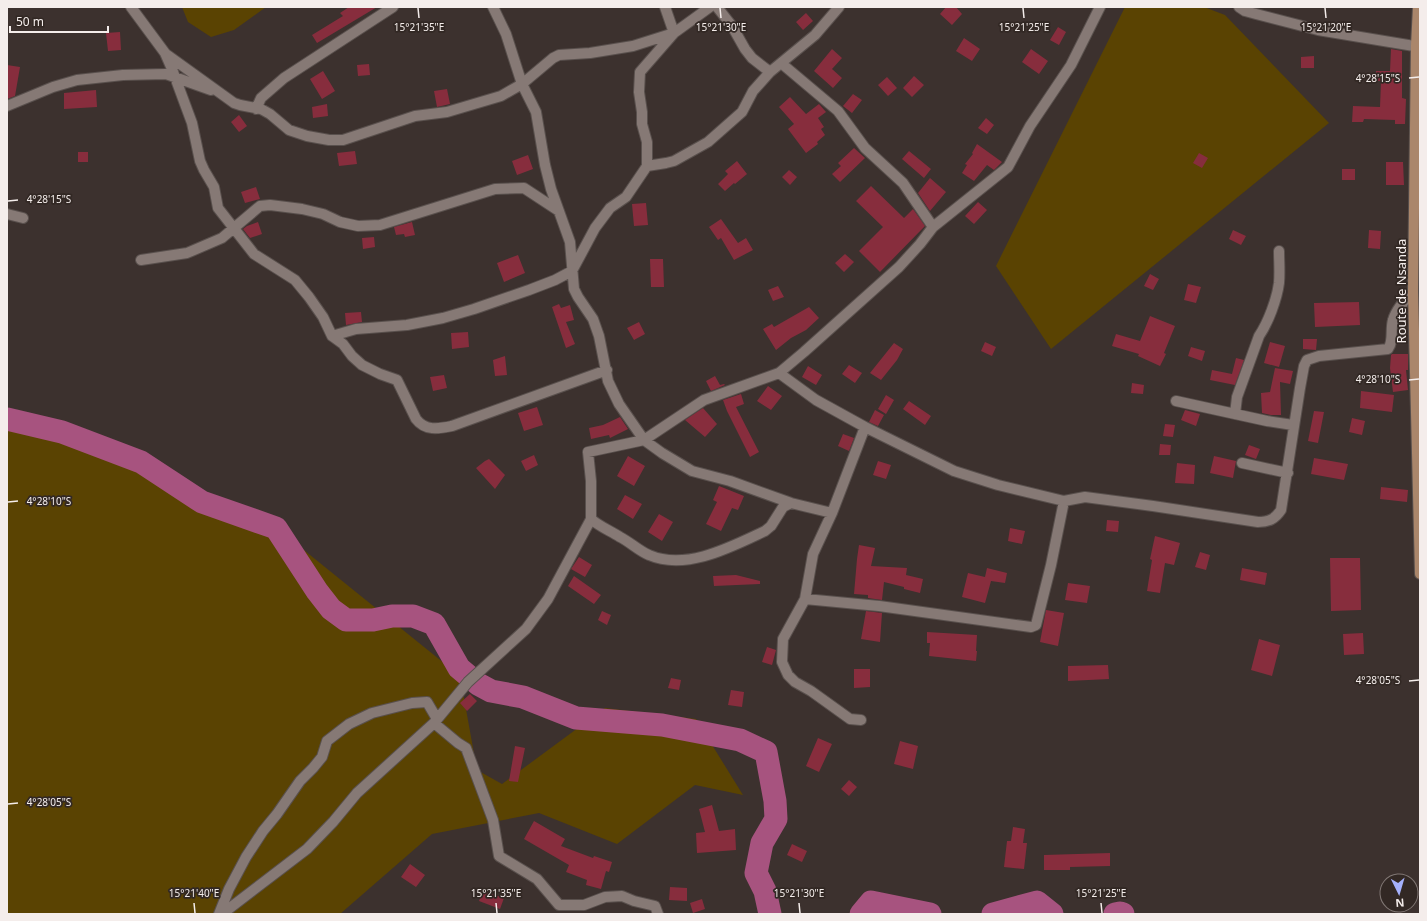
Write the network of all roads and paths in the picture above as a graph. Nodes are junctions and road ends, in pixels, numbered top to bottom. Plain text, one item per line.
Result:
1 (131, 7) edge
2 (393, 7) edge
3 (493, 7) edge
4 (665, 7) edge
5 (710, 7) edge
6 (717, 7) edge
7 (839, 7) edge
8 (1100, 7) edge
9 (1239, 7) edge
10 (1418, 7) edge
11 (674, 33) junction
12 (1418, 47) edge
13 (165, 53) junction
14 (781, 63) junction
15 (770, 72) junction
16 (176, 78) junction
17 (522, 84) junction
18 (217, 91) junction
19 (7, 106) edge
20 (256, 108) junction
21 (647, 166) junction
22 (559, 211) junction
23 (7, 214) edge
24 (23, 218) dead end
25 (933, 227) junction
26 (233, 228) junction
27 (1279, 251) dead end
28 (140, 260) dead end
29 (572, 271) junction
30 (1413, 291) junction
31 (332, 336) junction
32 (607, 370) junction
33 (779, 373) junction
34 (1176, 401) dead end
35 (1234, 414) junction
36 (1293, 425) junction
37 (866, 428) junction
38 (644, 440) junction
39 (1242, 463) dead end
40 (1288, 473) junction
41 (1064, 501) junction
42 (791, 503) junction
43 (832, 513) junction
44 (591, 519) junction
45 (1420, 574) edge
46 (805, 599) junction
47 (861, 720) dead end
48 (436, 721) junction
49 (219, 914) edge
50 (222, 914) edge
51 (658, 914) edge

1 - 13 street
2 - 20 street
3 - 17 street
4 - 11 street
5 - 11 street
6 - 15 street
7 - 14 street
8 - 25 street
9 - 12 street
10 - 12 street, Route de Nsanda
11 - 17 street
11 - 21 street
12 - 30 street, Route de Nsanda
13 - 16 street
13 - 18 street
14 - 15 street
14 - 25 street
15 - 21 street
16 - 18 street
16 - 19 street
16 - 26 street
17 - 20 street
17 - 22 street
18 - 20 street
21 - 29 street
22 - 26 street
22 - 29 street
23 - 24 street
25 - 33 street
26 - 28 street
26 - 31 street
27 - 35 street
29 - 31 street
29 - 32 street
30 - 36 street
30 - 45 street, Route de Nsanda
31 - 32 street
32 - 38 street
33 - 37 street
33 - 38 street
34 - 35 street
35 - 36 street
36 - 40 street
37 - 41 street
37 - 43 street
38 - 42 street
38 - 44 street
39 - 40 street
40 - 41 street
41 - 46 street
42 - 43 street
42 - 44 street
43 - 46 street
44 - 48 street
46 - 47 street
48 - 49 street
48 - 50 street
48 - 51 street

